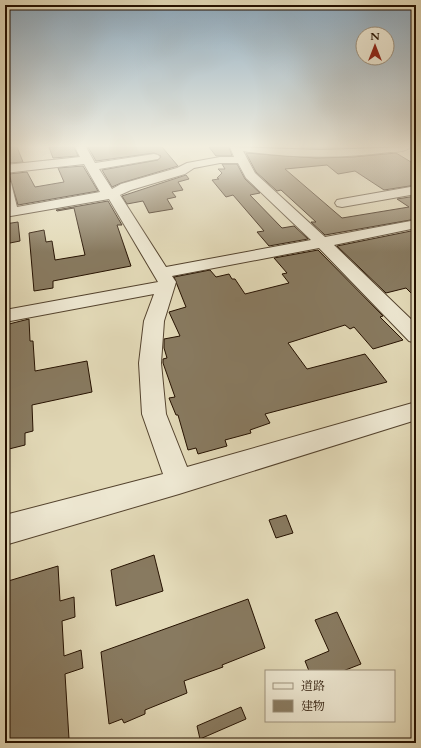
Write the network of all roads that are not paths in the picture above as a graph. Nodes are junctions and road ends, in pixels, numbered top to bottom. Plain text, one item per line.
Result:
1 (100, 182) edge
2 (143, 182) edge
3 (257, 182) edge
4 (5, 183) edge
5 (416, 190) edge
6 (113, 194) junction
7 (342, 203) dead end
8 (8, 213) edge
9 (416, 224) edge
10 (322, 242) junction
11 (164, 280) junction
12 (5, 316) edge
13 (416, 336) edge
14 (416, 411) edge
15 (178, 482) junction
16 (5, 530) edge

1 - 6 street
2 - 6 street
3 - 10 street
4 - 8 street
5 - 7 street
6 - 8 street
6 - 11 street
9 - 10 street
10 - 11 street
10 - 13 street
11 - 12 street
11 - 15 street
14 - 15 street
15 - 16 street

